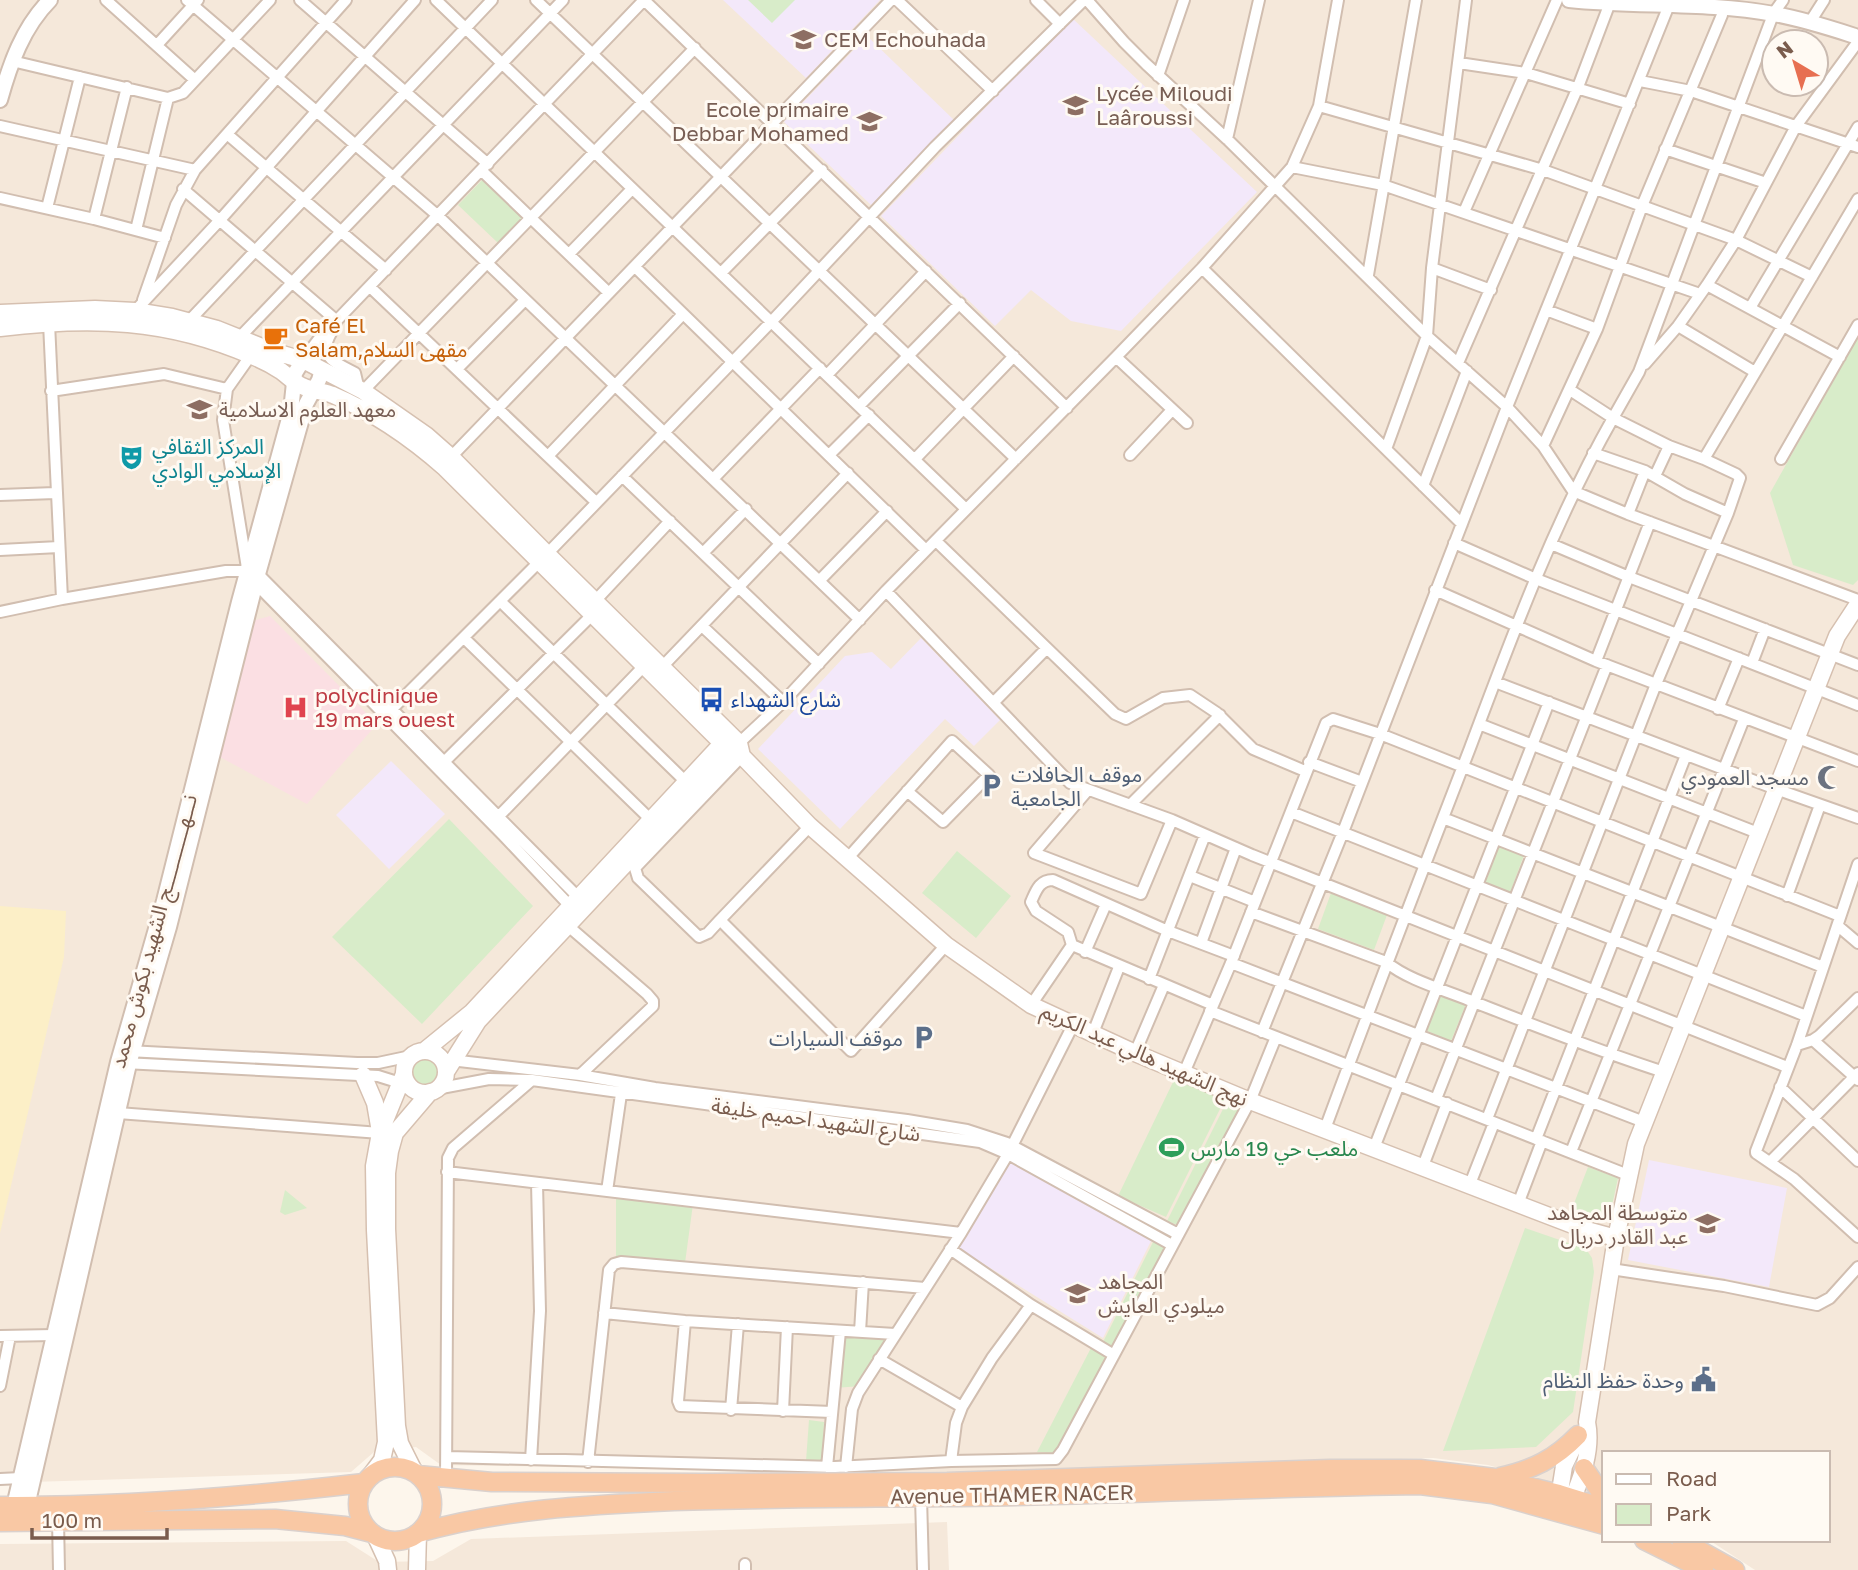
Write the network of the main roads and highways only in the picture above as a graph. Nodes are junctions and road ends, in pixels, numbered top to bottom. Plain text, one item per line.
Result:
1 (0, 313) edge
2 (0, 328) edge
3 (542, 558) junction
4 (1858, 602) edge
5 (594, 608) junction
6 (736, 743) junction
7 (418, 1053) junction
8 (447, 1064) junction
9 (363, 1075) road end
10 (405, 1081) junction
11 (433, 1091) junction
12 (380, 1133) junction
13 (1616, 1238) junction
14 (1583, 1428) junction
15 (1584, 1468) junction
16 (416, 1474) junction
17 (1495, 1478) junction
18 (366, 1482) junction
19 (1602, 1494) edge
20 (1564, 1504) junction
21 (14, 1506) edge
22 (1602, 1508) edge
23 (0, 1521) edge
24 (1602, 1524) edge
25 (418, 1533) junction
26 (373, 1534) junction
27 (1648, 1542) edge
28 (1685, 1542) edge
29 (388, 1570) edge
30 (417, 1570) edge
31 (1703, 1570) edge
32 (1735, 1570) edge

1 - 3 main road
2 - 3 main road
3 - 5 main road
4 - 13 main road
5 - 6 main road
5 - 6 main road
6 - 7 main road
6 - 8 main road
6 - 13 main road, نهج الشهيد هالي عبد الكريم
7 - 8 main road
7 - 10 main road
8 - 11 main road
9 - 12 main road
10 - 11 main road
10 - 12 main road
11 - 16 main road
12 - 18 main road
13 - 14 main road
14 - 15 main road
14 - 17 highway
14 - 20 main road
15 - 19 highway
15 - 20 main road
16 - 17 highway, Avenue THAMER NACER
16 - 18 highway
16 - 25 highway
17 - 20 highway, Avenue THAMER NACER
18 - 21 highway
18 - 26 highway
20 - 22 highway
20 - 24 highway, Avenue THAMER NACER
20 - 25 highway, Avenue THAMER NACER
23 - 26 highway
25 - 26 highway
25 - 30 main road
26 - 29 main road
27 - 31 highway
28 - 32 highway

